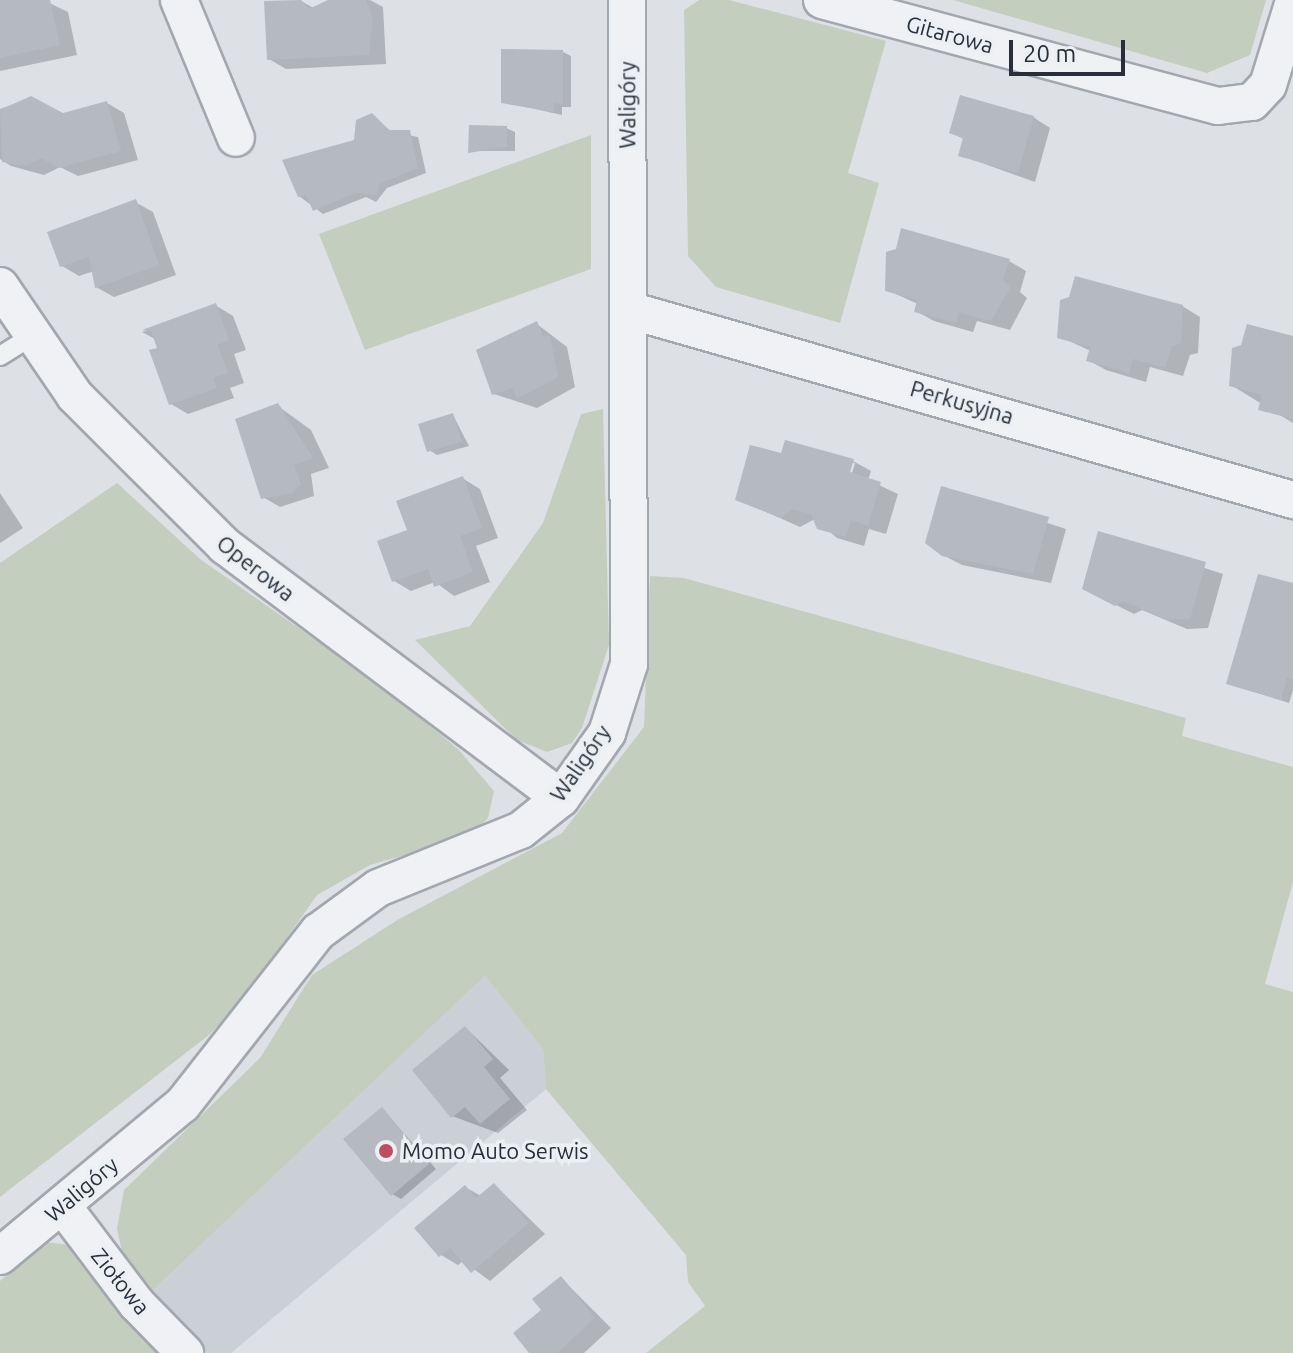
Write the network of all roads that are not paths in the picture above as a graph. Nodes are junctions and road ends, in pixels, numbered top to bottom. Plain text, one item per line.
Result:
1 (179, 0) edge
2 (627, 0) edge
3 (822, 0) edge
4 (1293, 4) edge
5 (236, 138) dead end
6 (0, 286) edge
7 (629, 310) junction
8 (33, 335) junction
9 (0, 356) edge
10 (1293, 500) edge
11 (561, 798) junction
12 (62, 1205) junction
13 (0, 1256) edge
14 (185, 1353) edge

1 - 5 street
2 - 7 street, Waligóry
3 - 4 street, Gitarowa
6 - 8 street, Operowa
7 - 10 street, Perkusyjna
7 - 11 street, Waligóry
8 - 9 lane
8 - 11 street, Operowa
11 - 12 street, Waligóry
12 - 13 street, Waligóry
12 - 14 street, Ziołowa

